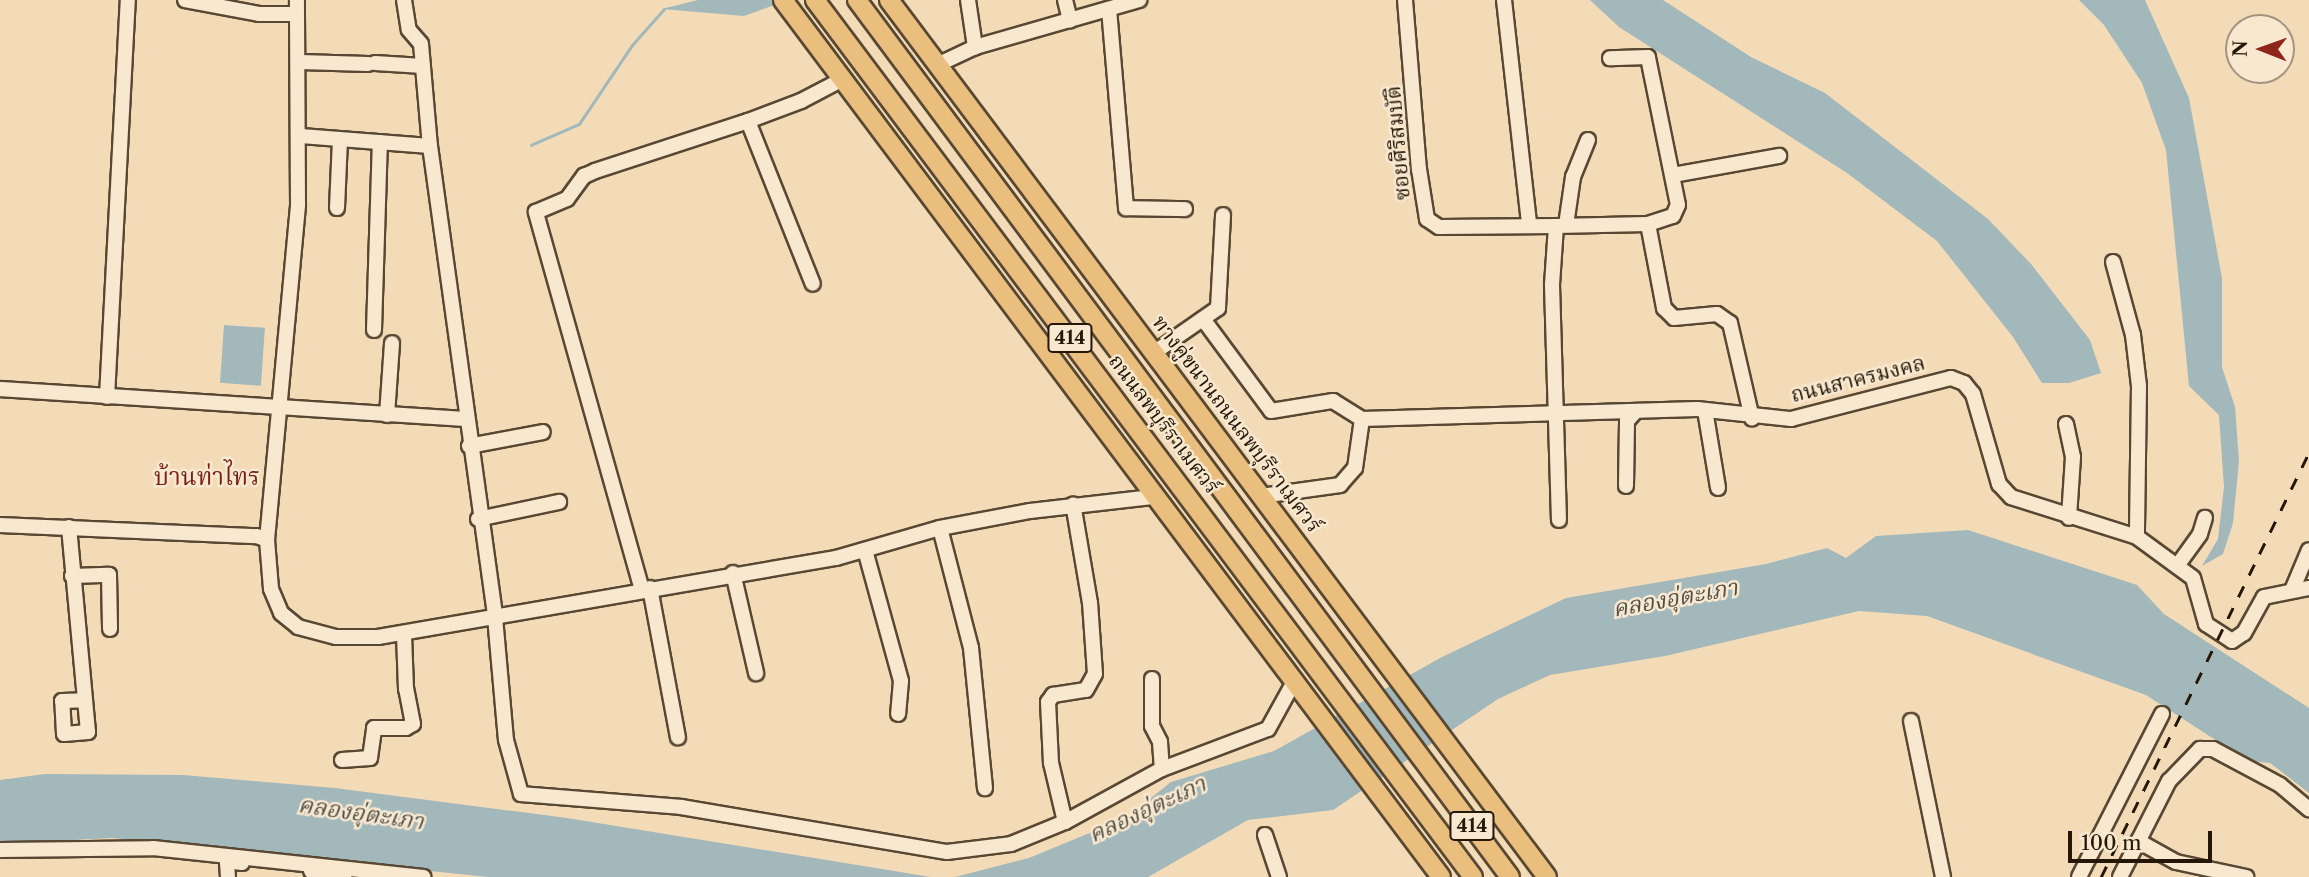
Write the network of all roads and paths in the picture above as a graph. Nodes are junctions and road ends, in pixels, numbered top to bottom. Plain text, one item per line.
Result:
1 (128, 0) edge
2 (404, 0) edge
3 (857, 0) edge
4 (889, 0) edge
5 (968, 0) edge
6 (1065, 0) edge
7 (1139, 0) edge
8 (1504, 0) edge
9 (193, 1) edge
10 (1407, 1) edge
11 (818, 3) edge
12 (788, 6) edge
13 (259, 7) edge
14 (297, 7) edge
15 (1109, 9) junction
16 (1070, 20) junction
17 (975, 47) junction
18 (1610, 58) dead end
19 (300, 62) junction
20 (937, 65) junction
21 (423, 66) junction
22 (841, 80) junction
23 (748, 121) junction
24 (301, 136) junction
25 (340, 139) junction
26 (1588, 140) dead end
27 (380, 142) junction
28 (430, 146) junction
29 (1779, 156) dead end
30 (1674, 176) junction
31 (337, 208) dead end
32 (1185, 209) dead end
33 (1223, 215) dead end
34 (1648, 223) junction
35 (1529, 224) junction
36 (1561, 226) junction
37 (2113, 262) dead end
38 (813, 284) dead end
39 (1203, 319) junction
40 (374, 330) dead end
41 (392, 343) dead end
42 (1154, 352) junction
43 (1137, 373) junction
44 (0, 389) edge
45 (1110, 391) junction
46 (107, 397) junction
47 (277, 408) junction
48 (1705, 410) junction
49 (1636, 411) junction
50 (1558, 412) junction
51 (387, 415) junction
52 (1752, 418) junction
53 (466, 419) junction
54 (1362, 419) junction
55 (2066, 424) dead end
56 (543, 432) dead end
57 (469, 446) junction
58 (1626, 486) dead end
59 (1718, 488) dead end
60 (1261, 496) junction
61 (1152, 498) junction
62 (559, 502) dead end
63 (1073, 504) junction
64 (2069, 518) junction
65 (2205, 518) dead end
66 (478, 519) junction
67 (1559, 520) dead end
68 (0, 525) edge
69 (69, 527) junction
70 (940, 528) junction
71 (2137, 537) junction
72 (267, 540) junction
73 (865, 550) junction
74 (2309, 551) edge
75 (2177, 566) junction
76 (733, 573) junction
77 (72, 576) junction
78 (2293, 588) junction
79 (2309, 588) edge
80 (646, 589) junction
81 (495, 617) junction
82 (110, 629) dead end
83 (404, 635) junction
84 (756, 673) dead end
85 (1152, 679) dead end
86 (1297, 683) junction
87 (85, 700) dead end
88 (898, 714) dead end
89 (2161, 715) dead end
90 (1911, 721) dead end
91 (678, 737) dead end
92 (342, 760) dead end
93 (1162, 769) junction
94 (985, 788) dead end
95 (2309, 809) edge
96 (1065, 822) junction
97 (1265, 835) dead end
98 (2138, 841) junction
99 (0, 850) edge
100 (296, 873) edge
101 (228, 877) edge
102 (344, 877) edge
103 (422, 877) edge
104 (1279, 877) edge
105 (1440, 877) edge
106 (1473, 877) edge
107 (1510, 877) edge
108 (1547, 877) edge
109 (1943, 877) edge
110 (2079, 877) edge
111 (2120, 877) edge
112 (2246, 877) edge

1 - 46 street
2 - 21 street
3 - 43 main road, ถนนลพบุรีราเมศวร์ / 414
4 - 20 main road, ทางคู่ขนานถนนลพบุรีราเมศวร์ / 414
5 - 17 street
6 - 16 street
7 - 15 street
8 - 35 street
9 - 13 street
10 - 35 street, ซอยศิริสมบัติ
11 - 45 main road, ถนนลพบุรีราเมศวร์ / 414
12 - 22 main road, 414
13 - 14 street
14 - 19 street
15 - 16 street
15 - 32 street
16 - 17 street
17 - 20 street
18 - 30 street
19 - 21 street
19 - 24 street
20 - 42 main road, ทางคู่ขนานถนนลพบุรีราเมศวร์ / 414
21 - 28 street
22 - 23 street
22 - 61 main road, 414
23 - 38 street
23 - 80 street
24 - 25 street
24 - 47 street
25 - 27 street
25 - 31 street
26 - 36 street
27 - 28 street
27 - 40 street
28 - 53 street
29 - 30 street
30 - 34 street
33 - 39 street
34 - 36 street, ซอยศิริสมบัติ
34 - 52 street
35 - 36 street, ซอยศิริสมบัติ
36 - 50 street
37 - 71 street
39 - 42 street
39 - 54 street
41 - 51 street
42 - 60 main road, ทางคู่ขนานถนนลพบุรีราเมศวร์ / 414
43 - 45 main road
43 - 107 main road, ถนนลพบุรีราเมศวร์ / 414
44 - 46 street
45 - 106 main road, ถนนลพบุรีราเมศวร์ / 414
46 - 47 street
47 - 51 street
47 - 72 street
48 - 49 street, ถนนสาครมงคล
48 - 52 street, ถนนสาครมงคล
48 - 59 street
49 - 50 street, ถนนสาครมงคล
49 - 58 street
50 - 54 street, ถนนสาครมงคล
50 - 67 street
51 - 53 street
52 - 64 street, ถนนสาครมงคล
53 - 57 street
54 - 60 street
55 - 64 street
56 - 57 street
57 - 66 street
60 - 108 main road, ทางคู่ขนานถนนลพบุรีราเมศวร์ / 414
61 - 63 street
61 - 86 main road, 414
62 - 66 street
63 - 70 street
63 - 96 street
64 - 71 street, ถนนสาครมงคล
65 - 75 street
66 - 81 street
68 - 69 street
69 - 72 street
69 - 77 street
70 - 73 street
70 - 94 street
71 - 75 street, ถนนสาครมงคล
72 - 83 street
73 - 76 street
73 - 88 street
74 - 78 street
75 - 78 street, ถนนสาครมงคล
76 - 80 street
76 - 84 street
77 - 82 street
77 - 87 street
78 - 79 street, ถนนสาครมงคล
80 - 81 street
80 - 91 street
81 - 83 street
81 - 96 street
83 - 92 street
85 - 93 street
86 - 93 street
86 - 105 main road, 414
89 - 110 street
90 - 109 street
93 - 96 street
95 - 98 street
97 - 104 street
98 - 111 street
98 - 112 street
99 - 103 street
100 - 101 street
100 - 102 street

